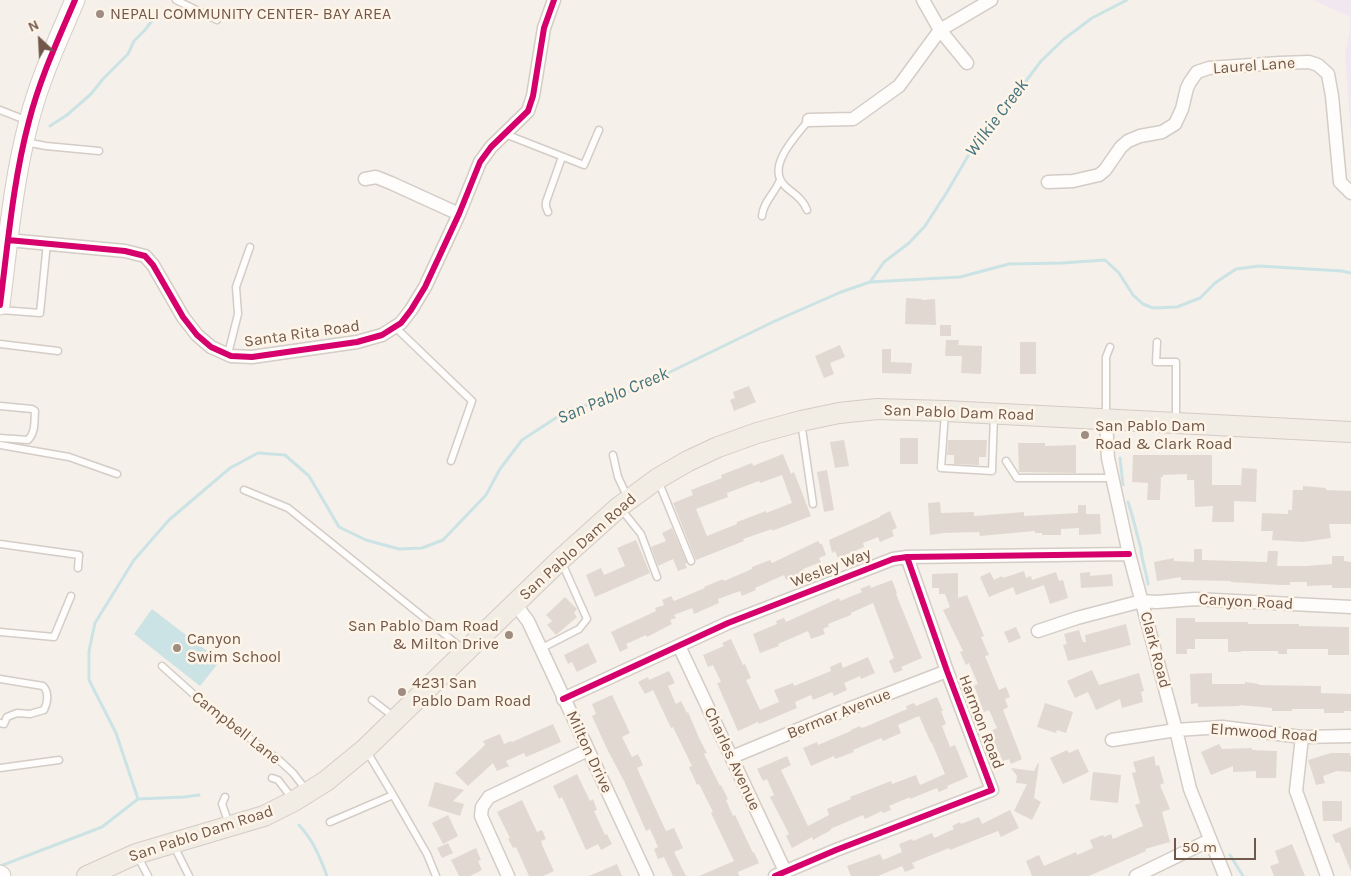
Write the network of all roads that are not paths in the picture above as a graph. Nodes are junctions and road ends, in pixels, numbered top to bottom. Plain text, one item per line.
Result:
1 (75, 0) edge
2 (176, 0) edge
3 (554, 0) edge
4 (923, 0) edge
5 (991, 0) edge
6 (217, 20) dead end
7 (940, 30) junction
8 (967, 63) dead end
9 (0, 110) edge
10 (809, 120) joint
11 (29, 121) junction
12 (599, 130) dead end
13 (505, 134) junction
14 (24, 142) junction
15 (99, 151) dead end
16 (562, 157) junction
17 (364, 179) dead end
18 (780, 180) junction
19 (1048, 182) dead end
20 (1351, 193) edge
21 (807, 210) dead end
22 (548, 212) dead end
23 (459, 214) junction
24 (762, 216) dead end
25 (8, 240) junction
26 (47, 243) junction
27 (250, 248) dead end
28 (2, 273) edge
29 (0, 305) edge
30 (0, 309) edge
31 (395, 327) junction
32 (1157, 342) dead end
33 (0, 344) edge
34 (1110, 347) dead end
35 (58, 351) dead end
36 (228, 354) junction
37 (0, 406) edge
38 (945, 411) junction
39 (994, 414) junction
40 (1106, 420) junction
41 (801, 421) junction
42 (1176, 423) junction
43 (1351, 432) edge
44 (0, 438) edge
45 (0, 445) edge
46 (613, 455) dead end
47 (452, 461) dead end
48 (1006, 461) dead end
49 (117, 474) dead end
50 (1112, 478) junction
51 (657, 479) junction
52 (244, 490) dead end
53 (624, 503) junction
54 (813, 504) dead end
55 (0, 544) edge
56 (1129, 554) junction
57 (907, 557) junction
58 (560, 560) junction
59 (691, 561) dead end
60 (78, 568) dead end
61 (657, 578) dead end
62 (70, 596) dead end
63 (1142, 601) junction
64 (515, 604) junction
65 (1351, 607) edge
66 (1038, 631) dead end
67 (0, 632) edge
68 (679, 646) junction
69 (540, 649) junction
70 (466, 651) junction
71 (162, 666) dead end
72 (947, 671) junction
73 (0, 679) edge
74 (564, 699) junction
75 (372, 700) dead end
76 (397, 719) junction
77 (0, 723) edge
78 (1176, 730) junction
79 (1351, 736) edge
80 (1302, 737) junction
81 (1112, 740) dead end
82 (365, 749) junction
83 (588, 750) junction
84 (732, 757) junction
85 (59, 760) dead end
86 (0, 768) edge
87 (272, 778) dead end
88 (393, 795) junction
89 (301, 796) junction
90 (225, 797) dead end
91 (330, 822) dead end
92 (230, 827) junction
93 (1210, 840) junction
94 (173, 843) junction
95 (136, 854) junction
96 (780, 874) edge
97 (93, 875) edge
98 (148, 876) edge
99 (188, 876) edge
100 (436, 876) edge
101 (508, 876) edge
102 (647, 876) edge
103 (1136, 876) edge
104 (1225, 876) edge
105 (1327, 876) edge

1 - 11 main road
2 - 6 lane
3 - 13 street, Santa Rita Road
4 - 7 street
5 - 7 street
7 - 8 street
7 - 10 street
9 - 11 lane
10 - 18 lane
11 - 14 main road
12 - 16 lane
13 - 16 lane
13 - 23 street, Santa Rita Road
14 - 15 lane
14 - 25 main road
16 - 22 lane
17 - 23 street
18 - 21 lane
18 - 24 lane
19 - 20 street, Laurel Lane
23 - 31 street, Santa Rita Road
25 - 26 street, Santa Rita Road
25 - 28 main road
26 - 30 lane
26 - 36 street, Santa Rita Road
27 - 36 lane
28 - 29 main road
31 - 36 street, Santa Rita Road
31 - 47 lane
32 - 42 lane
33 - 35 lane
34 - 40 lane
37 - 44 lane
38 - 39 main road, San Pablo Dam Road
38 - 39 lane
38 - 41 main road, San Pablo Dam Road
39 - 40 main road, San Pablo Dam Road
40 - 42 main road, San Pablo Dam Road
40 - 50 street, Clark Road
41 - 51 main road, San Pablo Dam Road
41 - 54 lane
42 - 43 main road, San Pablo Dam Road
45 - 49 lane
46 - 53 lane
48 - 50 lane
50 - 56 street, Clark Road
51 - 53 main road, San Pablo Dam Road
51 - 59 lane
52 - 70 lane
53 - 58 main road, San Pablo Dam Road
53 - 61 lane
55 - 60 lane
56 - 57 street, Wesley Way
56 - 63 street, Clark Road
57 - 68 street, Wesley Way
57 - 72 street, Harmon Road
58 - 64 main road, San Pablo Dam Road
58 - 69 lane
62 - 67 lane
63 - 65 street, Canyon Road
63 - 66 street, Canyon Road
63 - 78 street, Clark Road
64 - 69 street, Milton Drive
64 - 70 main road, San Pablo Dam Road
68 - 74 street, Wesley Way
68 - 84 street, Charles Avenue
69 - 74 street, Milton Drive
70 - 76 main road, San Pablo Dam Road
71 - 89 lane, Campbell Lane
72 - 84 street, Bermar Avenue
72 - 96 street, Harmon Road
73 - 77 lane
74 - 83 street, Milton Drive
75 - 76 lane
76 - 82 main road, San Pablo Dam Road
78 - 80 street, Elmwood Road
78 - 81 street, Elmwood Road
78 - 93 street, Clark Road
79 - 80 street, Elmwood Road
80 - 105 street
82 - 88 lane
82 - 89 main road, San Pablo Dam Road
83 - 101 street
83 - 102 street, Milton Drive
84 - 96 street, Charles Avenue
85 - 86 lane
87 - 89 lane
88 - 91 lane
88 - 100 lane
89 - 92 main road, San Pablo Dam Road
90 - 92 lane
92 - 94 main road, San Pablo Dam Road
93 - 103 street
93 - 104 street, Clark Road
94 - 95 main road, San Pablo Dam Road
94 - 99 lane
95 - 97 main road, San Pablo Dam Road
95 - 98 lane

